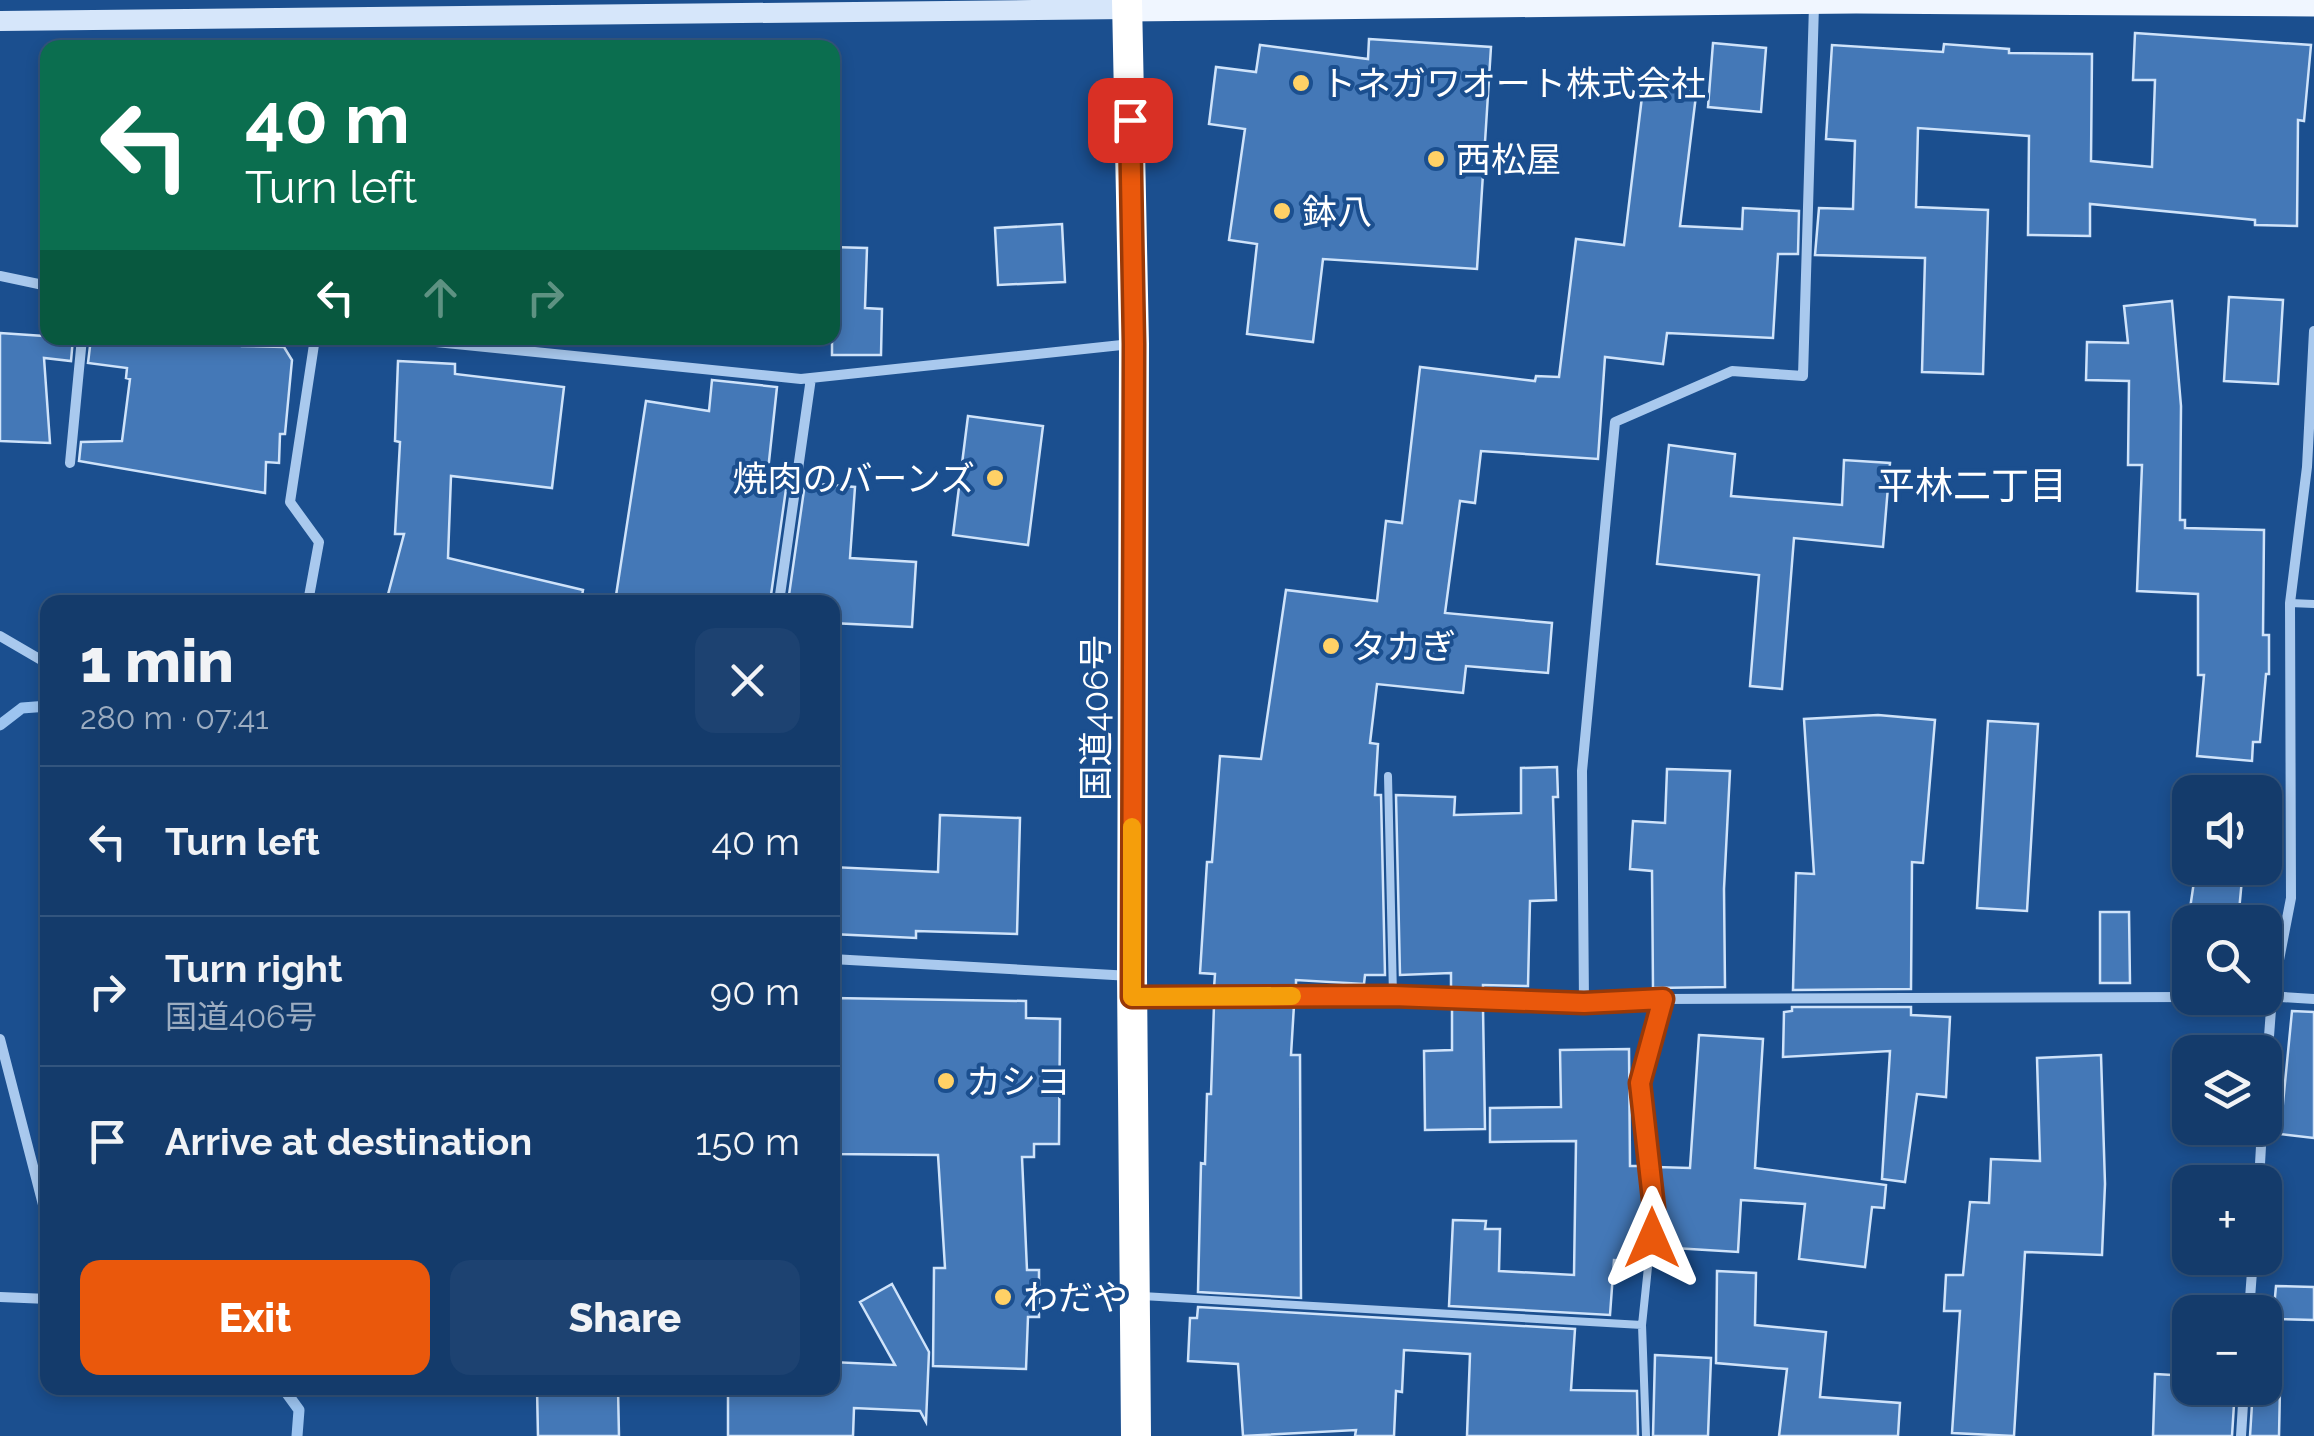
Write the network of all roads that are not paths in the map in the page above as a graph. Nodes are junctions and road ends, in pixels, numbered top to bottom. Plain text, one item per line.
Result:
1 (1814, 0) edge
2 (1856, 0) edge
3 (1127, 4) edge
4 (2314, 4) edge
5 (0, 21) edge
6 (0, 276) edge
7 (40, 284) edge
8 (2314, 331) edge
9 (1134, 344) junction
10 (81, 345) edge
11 (314, 345) edge
12 (468, 345) edge
13 (810, 378) junction
14 (70, 463) dead end
15 (2310, 467) edge
16 (309, 595) edge
17 (779, 595) edge
18 (2290, 603) junction
19 (2314, 604) edge
20 (0, 636) edge
21 (40, 659) edge
22 (1388, 776) dead end
23 (2282, 934) edge
24 (840, 960) edge
25 (1132, 986) junction
26 (1393, 996) junction
27 (2172, 996) edge
28 (2282, 997) edge
29 (1663, 999) junction
30 (2314, 999) edge
31 (1584, 1003) junction
32 (0, 1040) edge
33 (40, 1193) edge
34 (1134, 1296) junction
35 (0, 1297) edge
36 (40, 1299) edge
37 (1642, 1326) junction
38 (2243, 1405) edge
39 (1136, 1436) edge
40 (1646, 1436) edge
41 (2241, 1436) edge

1 - 2 main road
1 - 3 main road
1 - 31 street
2 - 4 main road
3 - 5 street
3 - 9 highway, 国道406号
6 - 7 street
8 - 15 street
9 - 13 street
9 - 25 highway, 国道406号
10 - 14 street
11 - 16 street
12 - 13 street
13 - 17 street
15 - 18 street
18 - 19 lane
18 - 23 street
20 - 21 street
22 - 26 lane
24 - 25 street
25 - 26 street
25 - 34 highway, 国道406号
26 - 31 street
27 - 29 street
28 - 30 street
29 - 31 street
29 - 37 lane
32 - 33 street
34 - 37 lane
34 - 39 highway, 国道406号
35 - 36 street
37 - 40 lane
38 - 41 street

